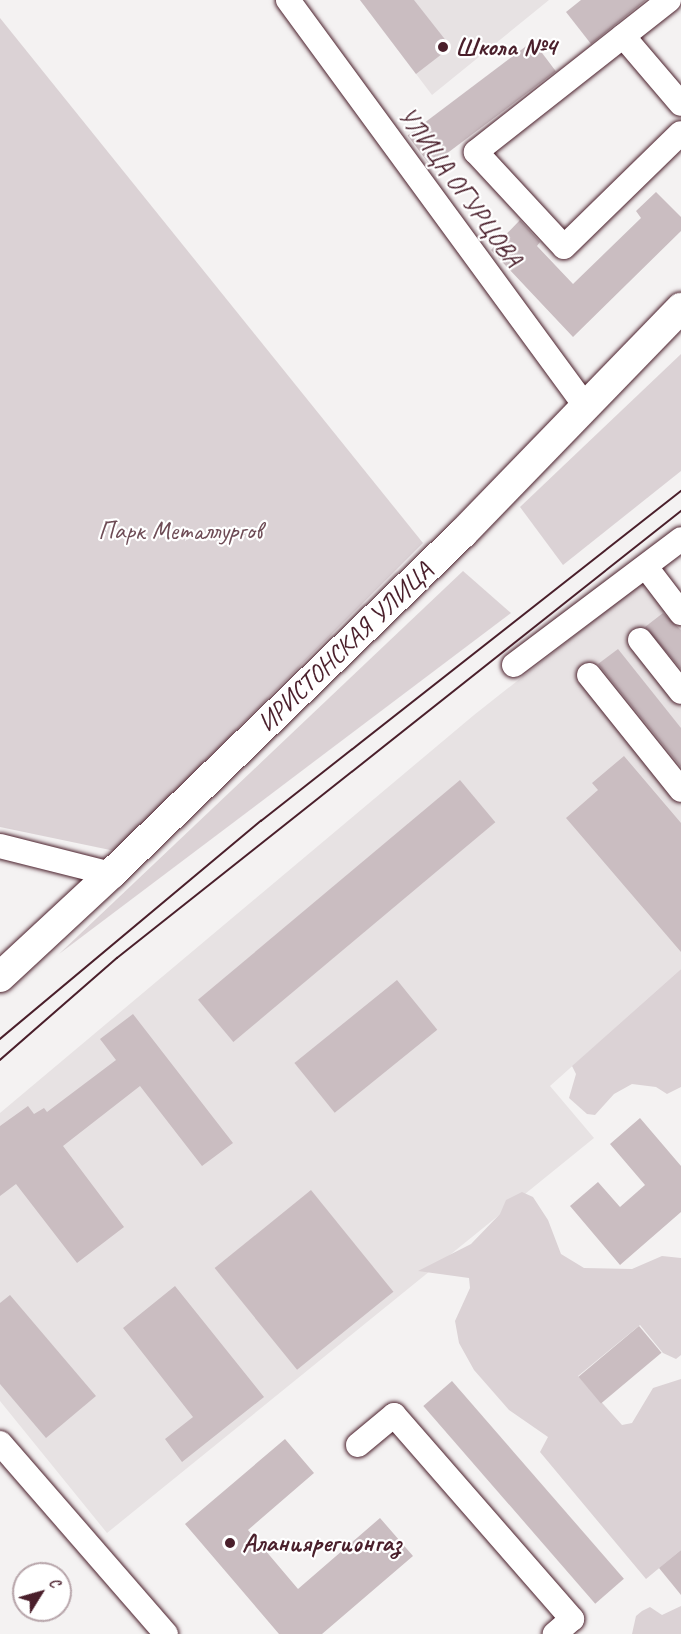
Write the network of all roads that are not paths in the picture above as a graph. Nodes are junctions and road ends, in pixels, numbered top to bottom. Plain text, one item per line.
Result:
1 (288, 0) edge
2 (669, 0) edge
3 (623, 36) junction
4 (681, 104) edge
5 (681, 133) edge
6 (681, 308) edge
7 (586, 407) junction
8 (681, 539) edge
9 (646, 567) junction
10 (681, 613) edge
11 (640, 640) dead end
12 (514, 665) dead end
13 (589, 675) dead end
14 (681, 692) edge
15 (681, 790) edge
16 (0, 846) edge
17 (111, 874) junction
18 (0, 977) edge
19 (0, 1443) edge
20 (358, 1445) dead end
21 (166, 1634) edge
22 (555, 1634) edge

1 - 7 street, УЛИЦА ОГУРЦОВА
2 - 3 street
3 - 4 street
3 - 5 street
6 - 7 main road, ИРИСТОНСКАЯ УЛИЦА
7 - 17 main road, ИРИСТОНСКАЯ УЛИЦА
8 - 9 street
9 - 10 street
9 - 12 street
11 - 14 street
13 - 15 street
16 - 17 street
17 - 18 main road, ИРИСТОНСКАЯ УЛИЦА
19 - 21 street
20 - 22 street

